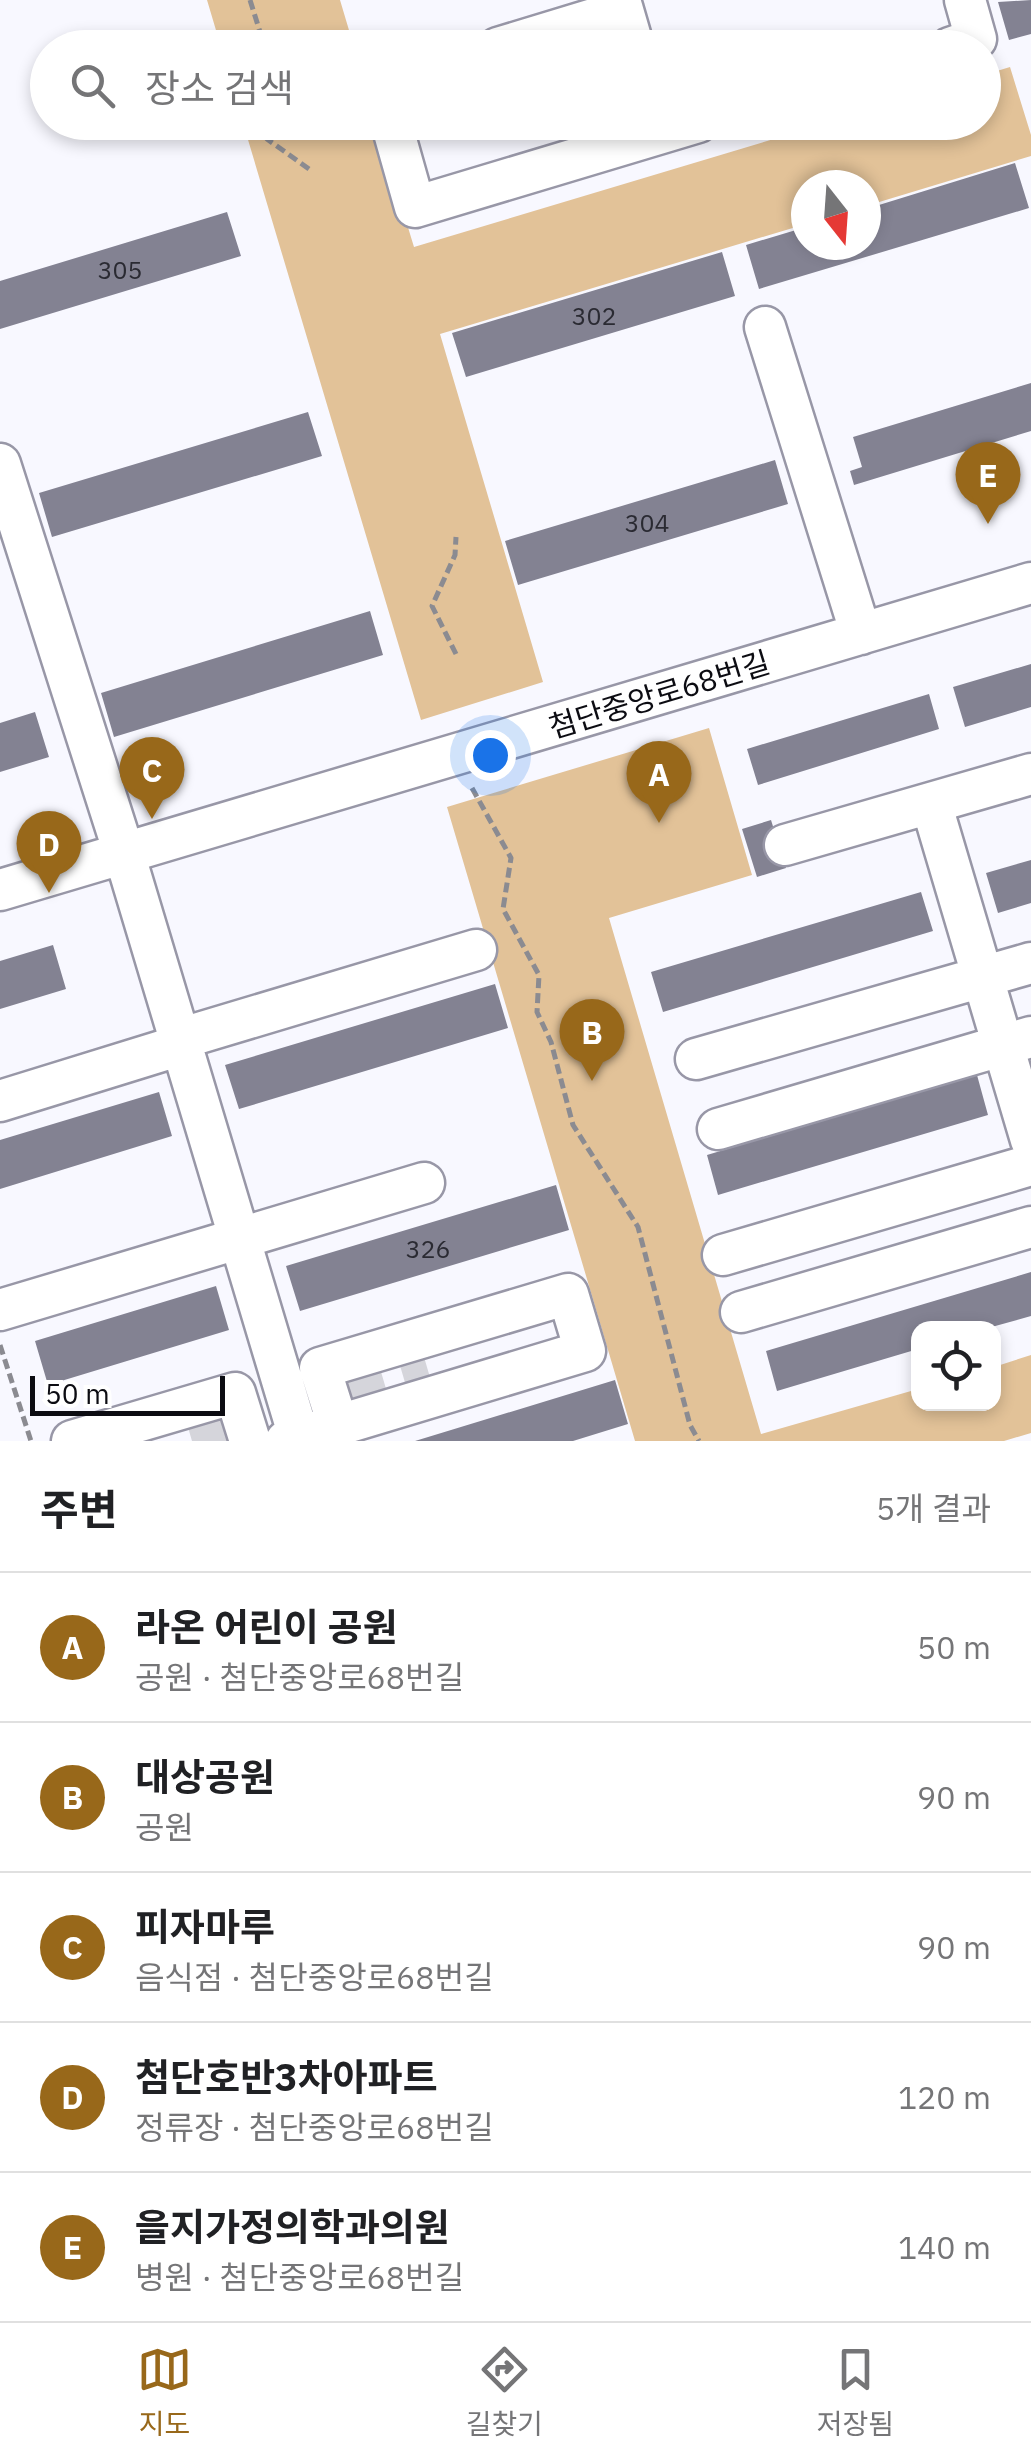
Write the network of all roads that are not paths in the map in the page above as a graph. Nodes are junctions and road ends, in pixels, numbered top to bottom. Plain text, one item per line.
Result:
1 (965, 0) edge
2 (626, 19) edge
3 (577, 30) edge
4 (973, 30) edge
5 (396, 140) edge
6 (622, 140) edge
7 (764, 327) dead end
8 (0, 464) edge
9 (1031, 583) edge
10 (861, 634) junction
11 (1031, 774) edge
12 (930, 804) junction
13 (785, 845) dead end
14 (124, 853) junction
15 (0, 890) edge
16 (476, 950) dead end
17 (1031, 963) edge
18 (982, 978) junction
19 (180, 1042) junction
20 (1016, 1042) edge
21 (696, 1060) dead end
22 (0, 1101) edge
23 (718, 1129) dead end
24 (1031, 1140) edge
25 (1031, 1164) edge
26 (424, 1183) dead end
27 (1031, 1227) edge
28 (239, 1238) junction
29 (723, 1255) dead end
30 (0, 1310) edge
31 (741, 1312) dead end
32 (338, 1408) junction
33 (240, 1433) edge
34 (115, 1435) edge
35 (292, 1439) edge
36 (72, 1441) edge

1 - 4 street
2 - 3 street
5 - 6 street
7 - 10 street
8 - 14 street
9 - 10 street, 첨단중앙로68번길
10 - 14 street, 첨단중앙로68번길
11 - 12 street
12 - 13 street
12 - 18 street
14 - 15 street, 첨단중앙로68번길
14 - 19 street
16 - 19 street
17 - 18 street
18 - 20 street
18 - 21 street
19 - 22 street
19 - 28 street
20 - 23 street
20 - 24 street
25 - 29 street
26 - 28 street
27 - 31 street
28 - 30 street
28 - 35 street
32 - 32 street
32 - 35 street
33 - 34 street
34 - 36 street

